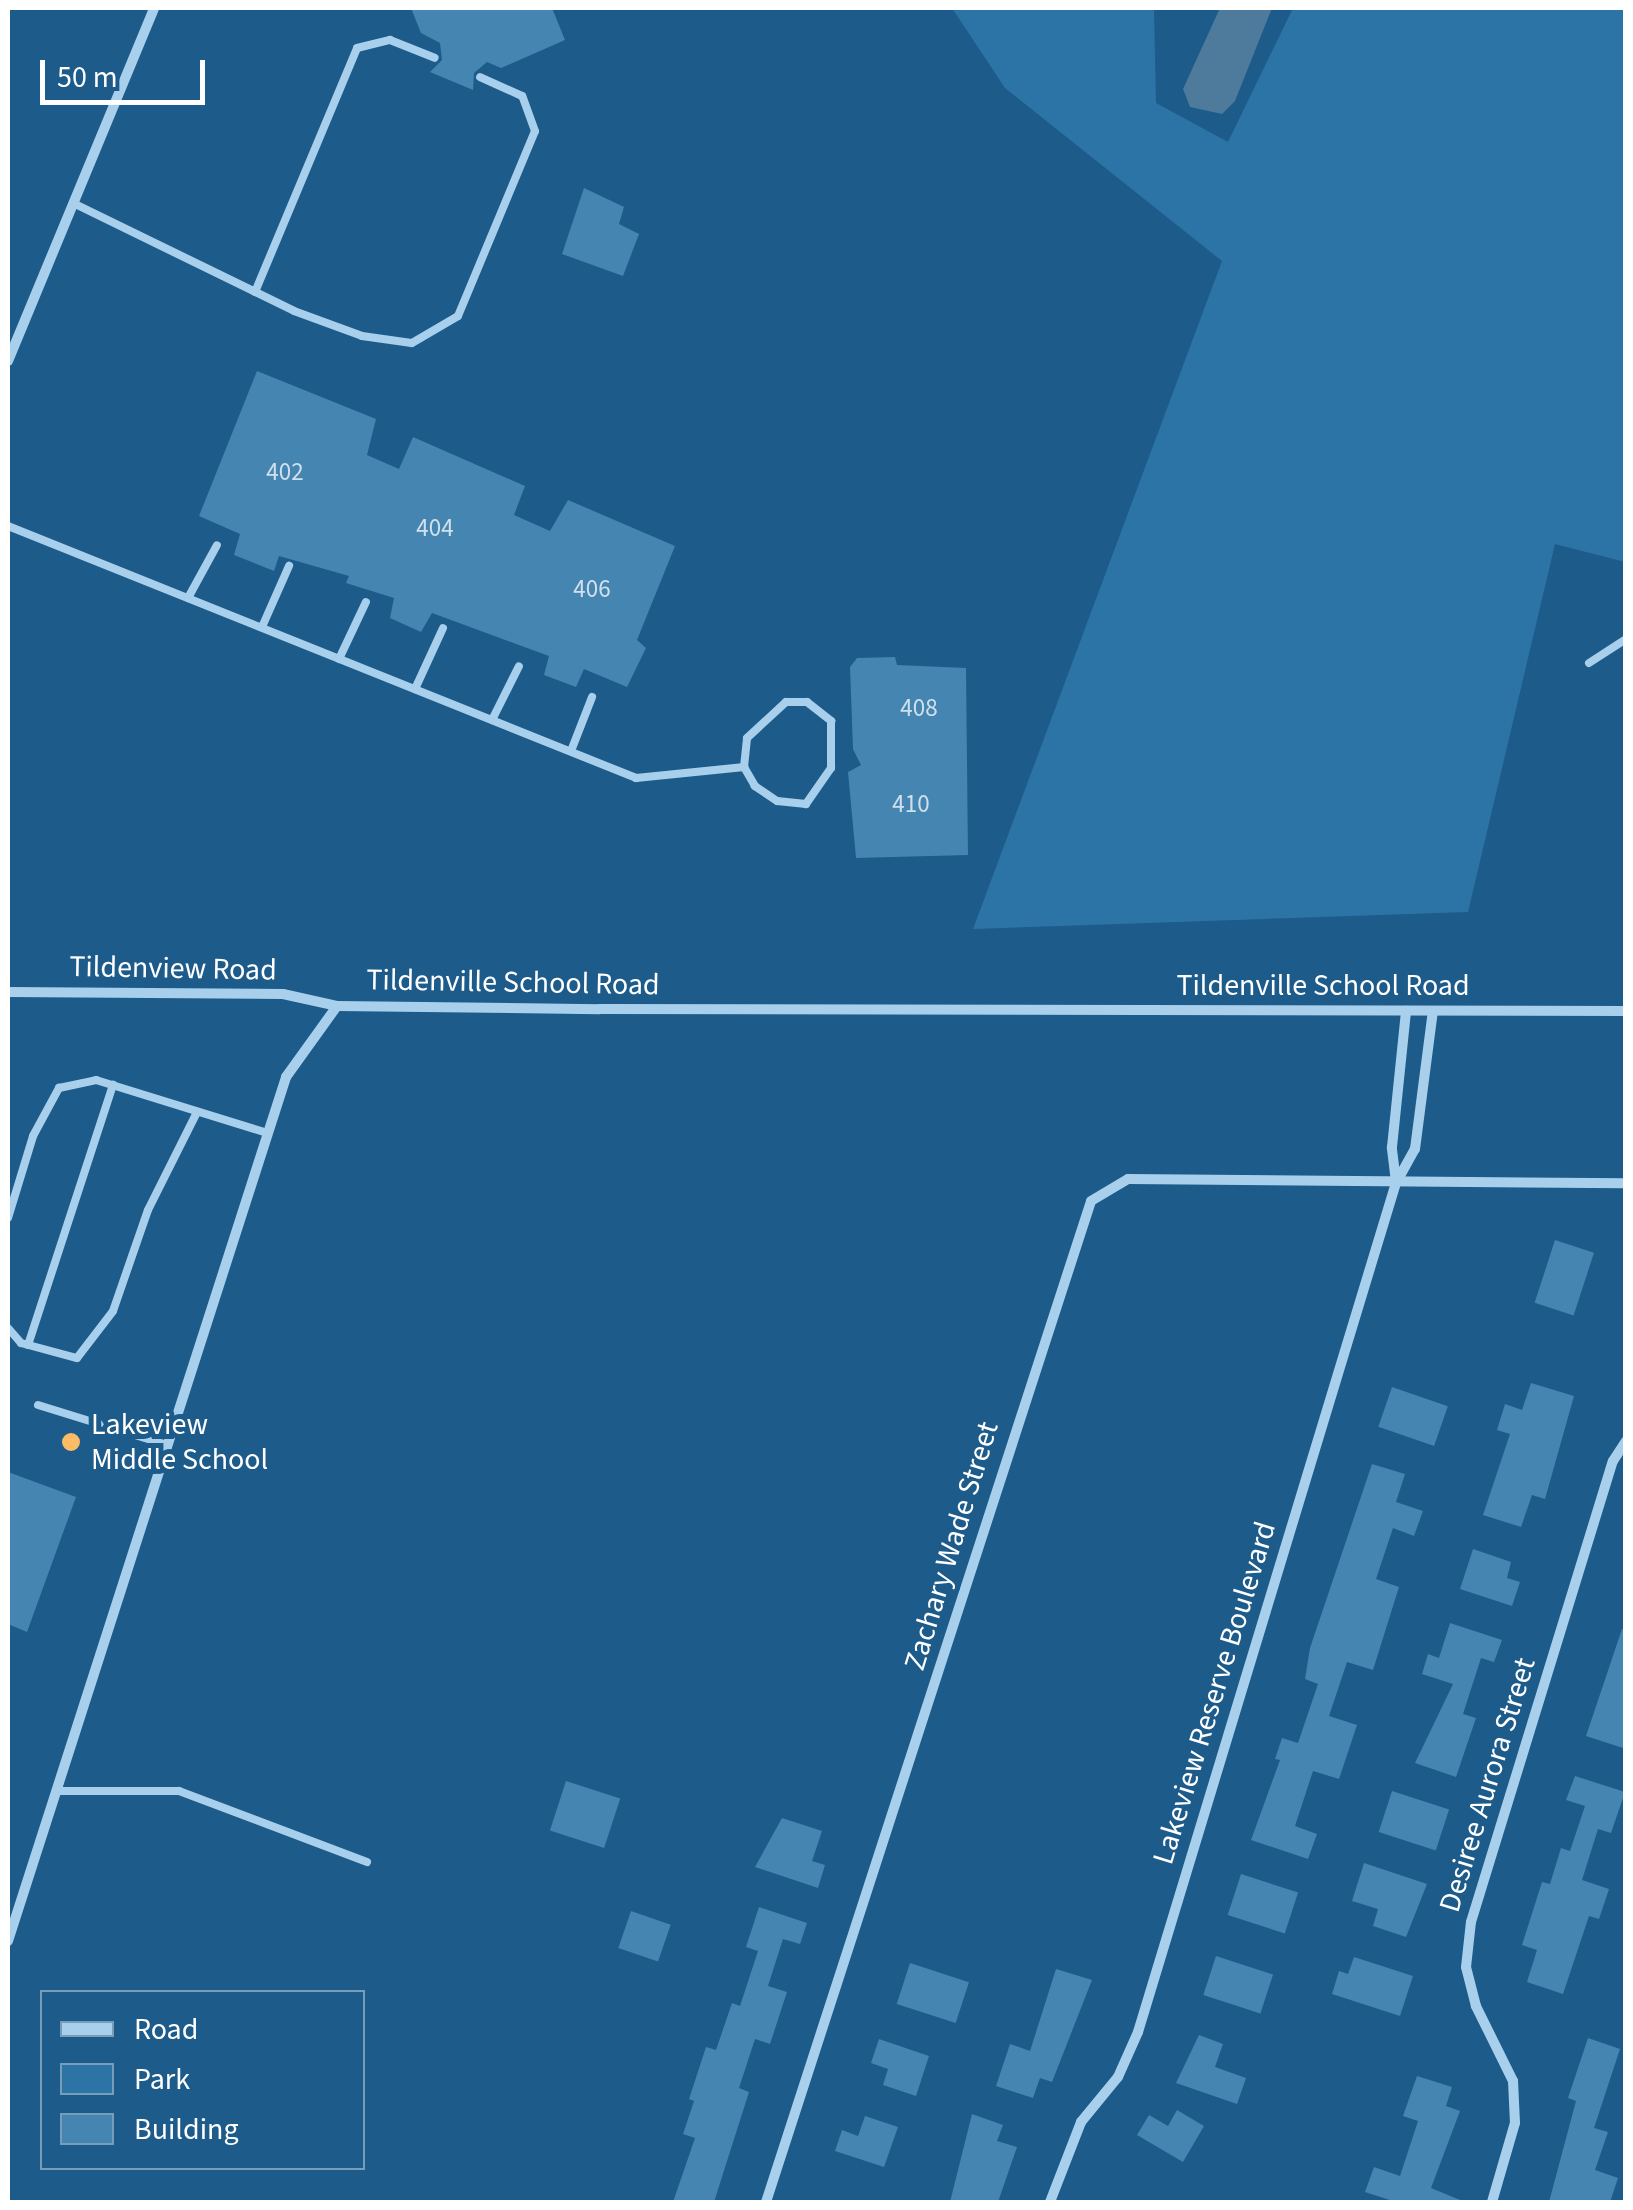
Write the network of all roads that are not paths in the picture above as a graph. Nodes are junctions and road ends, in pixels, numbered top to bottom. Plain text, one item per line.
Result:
1 (154, 8) edge
2 (434, 58) dead end
3 (480, 77) dead end
4 (73, 203) junction
5 (255, 292) junction
6 (8, 361) edge
7 (8, 526) edge
8 (217, 545) dead end
9 (289, 566) dead end
10 (188, 598) junction
11 (366, 602) dead end
12 (262, 628) junction
13 (443, 628) dead end
14 (1626, 639) edge
15 (339, 659) junction
16 (1590, 663) dead end
17 (519, 666) dead end
18 (415, 689) junction
19 (592, 697) dead end
20 (492, 720) junction
21 (571, 751) junction
22 (744, 767) junction
23 (8, 992) edge
24 (336, 1006) junction
25 (1626, 1010) edge
26 (1406, 1011) junction
27 (1434, 1011) junction
28 (112, 1085) junction
29 (196, 1112) junction
30 (267, 1133) junction
31 (1396, 1183) junction
32 (1626, 1183) edge
33 (8, 1218) edge
34 (8, 1328) edge
35 (28, 1345) junction
36 (38, 1406) dead end
37 (1626, 1441) edge
38 (164, 1444) junction
39 (57, 1791) junction
40 (368, 1862) dead end
41 (8, 1941) edge
42 (766, 2202) edge
43 (1050, 2202) edge
44 (1492, 2202) edge

1 - 4 street
2 - 5 lane
3 - 5 lane
4 - 5 lane
4 - 6 street
7 - 10 lane
8 - 10 lane
9 - 12 lane
10 - 12 lane
11 - 15 lane
12 - 15 lane
13 - 18 lane
14 - 16 lane
15 - 18 lane
17 - 20 lane
18 - 20 lane
19 - 21 lane
20 - 21 lane
21 - 22 lane
22 - 22 lane
23 - 24 street, Tildenview Road
24 - 26 street, Tildenville School Road
24 - 30 street, Tildenville School Road
25 - 27 street, Tildenville School Road
26 - 27 street, Tildenville School Road
26 - 31 street, Lakeview Reserve Boulevard
27 - 31 street, Lakeview Reserve Boulevard
28 - 29 lane
28 - 33 lane
28 - 35 lane
29 - 30 lane
29 - 35 lane
30 - 38 street, Tildenville School Road
31 - 32 street
31 - 42 street, Zachary Wade Street
31 - 43 street, Lakeview Reserve Boulevard
34 - 35 lane
36 - 38 lane
37 - 44 street, Desiree Aurora Street
38 - 39 street, Tildenville School Road
39 - 40 lane
39 - 41 street, Tildenville School Road

